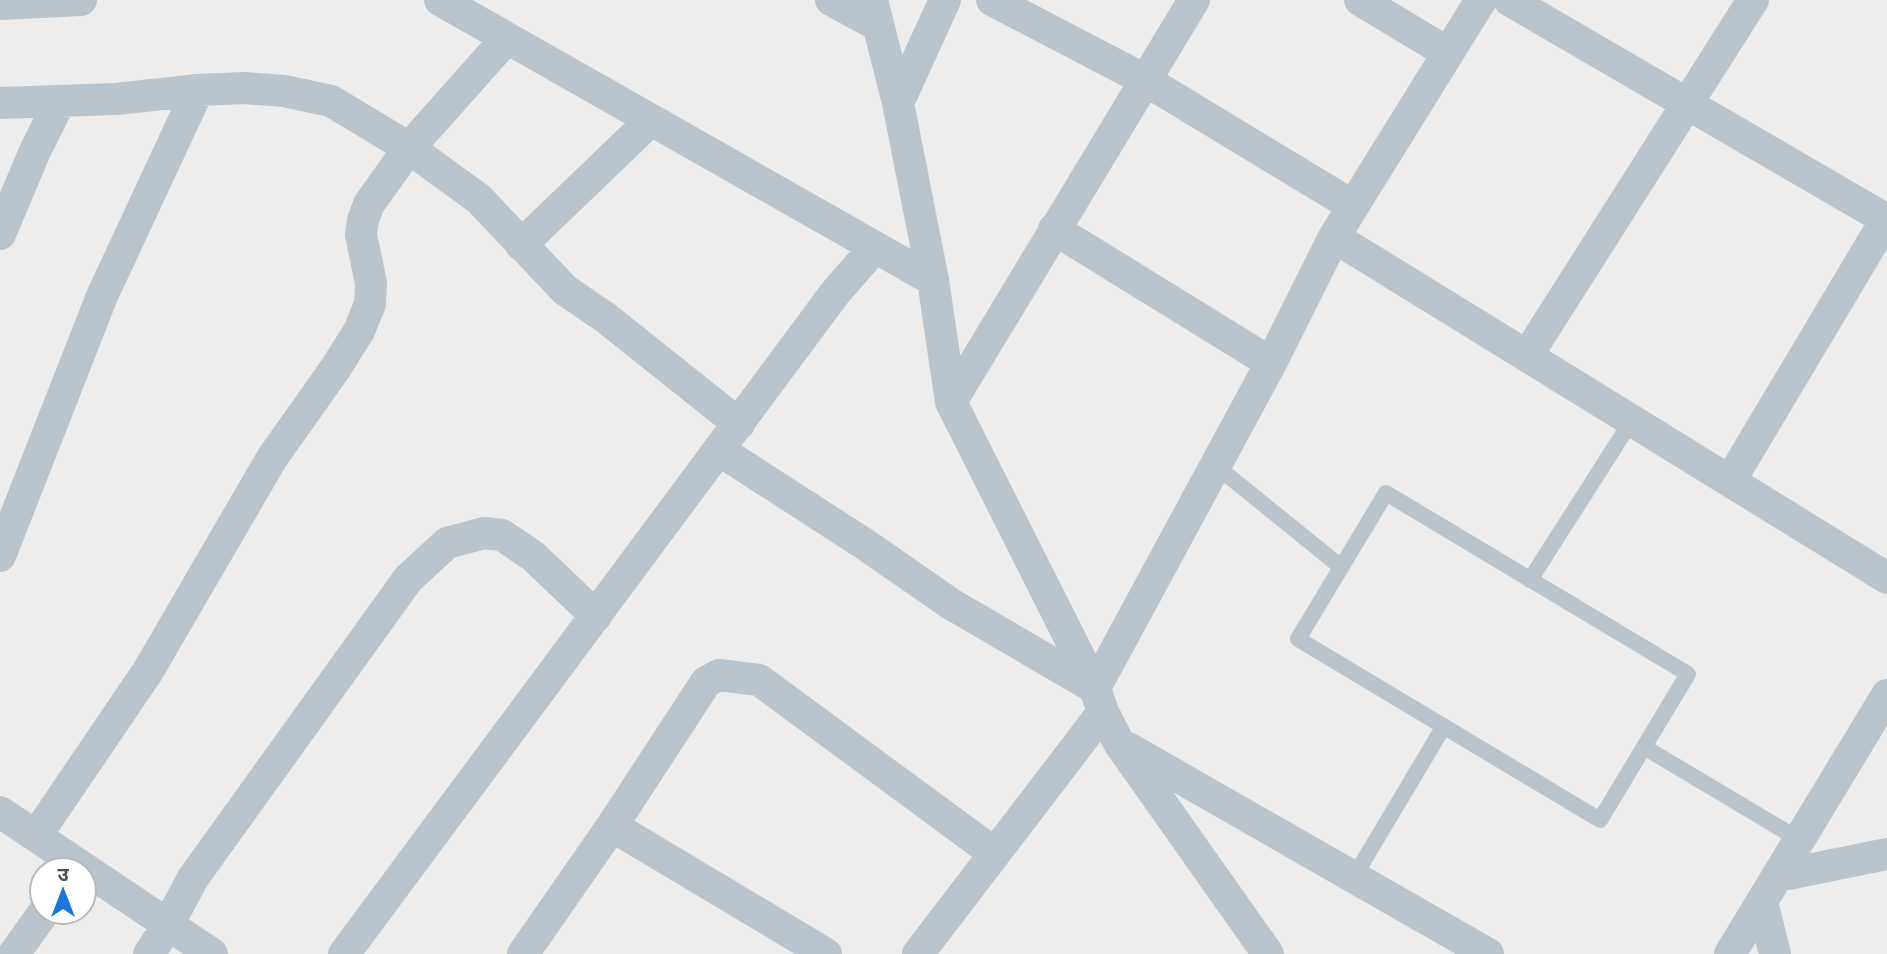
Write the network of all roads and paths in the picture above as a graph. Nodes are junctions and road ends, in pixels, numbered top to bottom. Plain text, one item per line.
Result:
1 (81, 0) edge
2 (440, 0) edge
3 (831, 0) edge
4 (945, 0) edge
5 (992, 0) edge
6 (1194, 0) edge
7 (1360, 0) edge
8 (1481, 0) edge
9 (1509, 0) edge
10 (1753, 0) edge
11 (0, 4) edge
12 (875, 12) edge
13 (507, 38) junction
14 (1448, 53) junction
15 (1146, 80) junction
16 (198, 90) junction
17 (60, 101) junction
18 (0, 103) edge
19 (898, 103) junction
20 (1687, 104) junction
21 (651, 120) junction
22 (409, 148) junction
23 (1353, 206) junction
24 (1887, 220) edge
25 (1054, 229) junction
26 (0, 234) edge
27 (1334, 237) junction
28 (521, 245) junction
29 (875, 247) junction
30 (933, 280) junction
31 (1527, 356) junction
32 (1270, 363) junction
33 (951, 402) junction
34 (1632, 420) junction
35 (738, 424) junction
36 (719, 450) junction
37 (1214, 465) junction
38 (1730, 481) junction
39 (0, 554) edge
40 (1341, 567) junction
41 (1887, 578) edge
42 (1530, 580) junction
43 (596, 616) junction
44 (1887, 695) edge
45 (1099, 700) junction
46 (1444, 726) junction
47 (1119, 743) junction
48 (1644, 747) junction
49 (0, 812) edge
50 (612, 826) junction
51 (36, 836) junction
52 (1800, 840) junction
53 (994, 853) junction
54 (1887, 854) edge
55 (62, 856) edge
56 (1354, 877) junction
57 (98, 881) edge
58 (1770, 889) junction
59 (169, 925) junction
60 (34, 926) edge
61 (531, 951) edge
62 (14, 954) edge
63 (149, 954) edge
64 (212, 954) edge
65 (344, 954) edge
66 (826, 954) edge
67 (918, 954) edge
68 (1268, 954) edge
69 (1488, 954) edge
70 (1730, 954) edge
71 (1775, 954) edge

1 - 11 street
2 - 13 street
3 - 12 street
4 - 19 street
5 - 15 street
6 - 15 street
7 - 14 street
8 - 14 street
9 - 20 street
10 - 20 street
12 - 19 street
13 - 21 street
13 - 22 street
14 - 23 street
15 - 23 street
15 - 25 street
16 - 17 street
16 - 22 street
16 - 39 street
17 - 18 street
17 - 26 street
19 - 30 street
20 - 24 street
20 - 31 street
21 - 28 street
21 - 29 street
22 - 28 street
22 - 51 street
23 - 27 street
24 - 38 street
25 - 32 street
25 - 33 street
27 - 31 street
27 - 32 street
28 - 35 street
29 - 30 street
29 - 35 street
30 - 33 street
31 - 34 street
32 - 37 street
33 - 45 street
34 - 38 street
34 - 42 lane
35 - 36 street
36 - 43 street
36 - 45 street
37 - 40 lane
37 - 45 street
38 - 41 street
40 - 42 lane
40 - 46 lane
42 - 48 lane
43 - 59 street
43 - 65 street
44 - 52 street
45 - 47 street
45 - 53 street
46 - 48 lane
46 - 56 lane
47 - 56 street
47 - 68 street
48 - 52 lane
49 - 51 street
50 - 53 street
50 - 61 street
50 - 66 street
51 - 55 street
52 - 58 street
53 - 67 street
54 - 58 street
56 - 69 street
57 - 59 street
58 - 70 street
58 - 71 street
59 - 63 street
59 - 64 street
60 - 62 street

